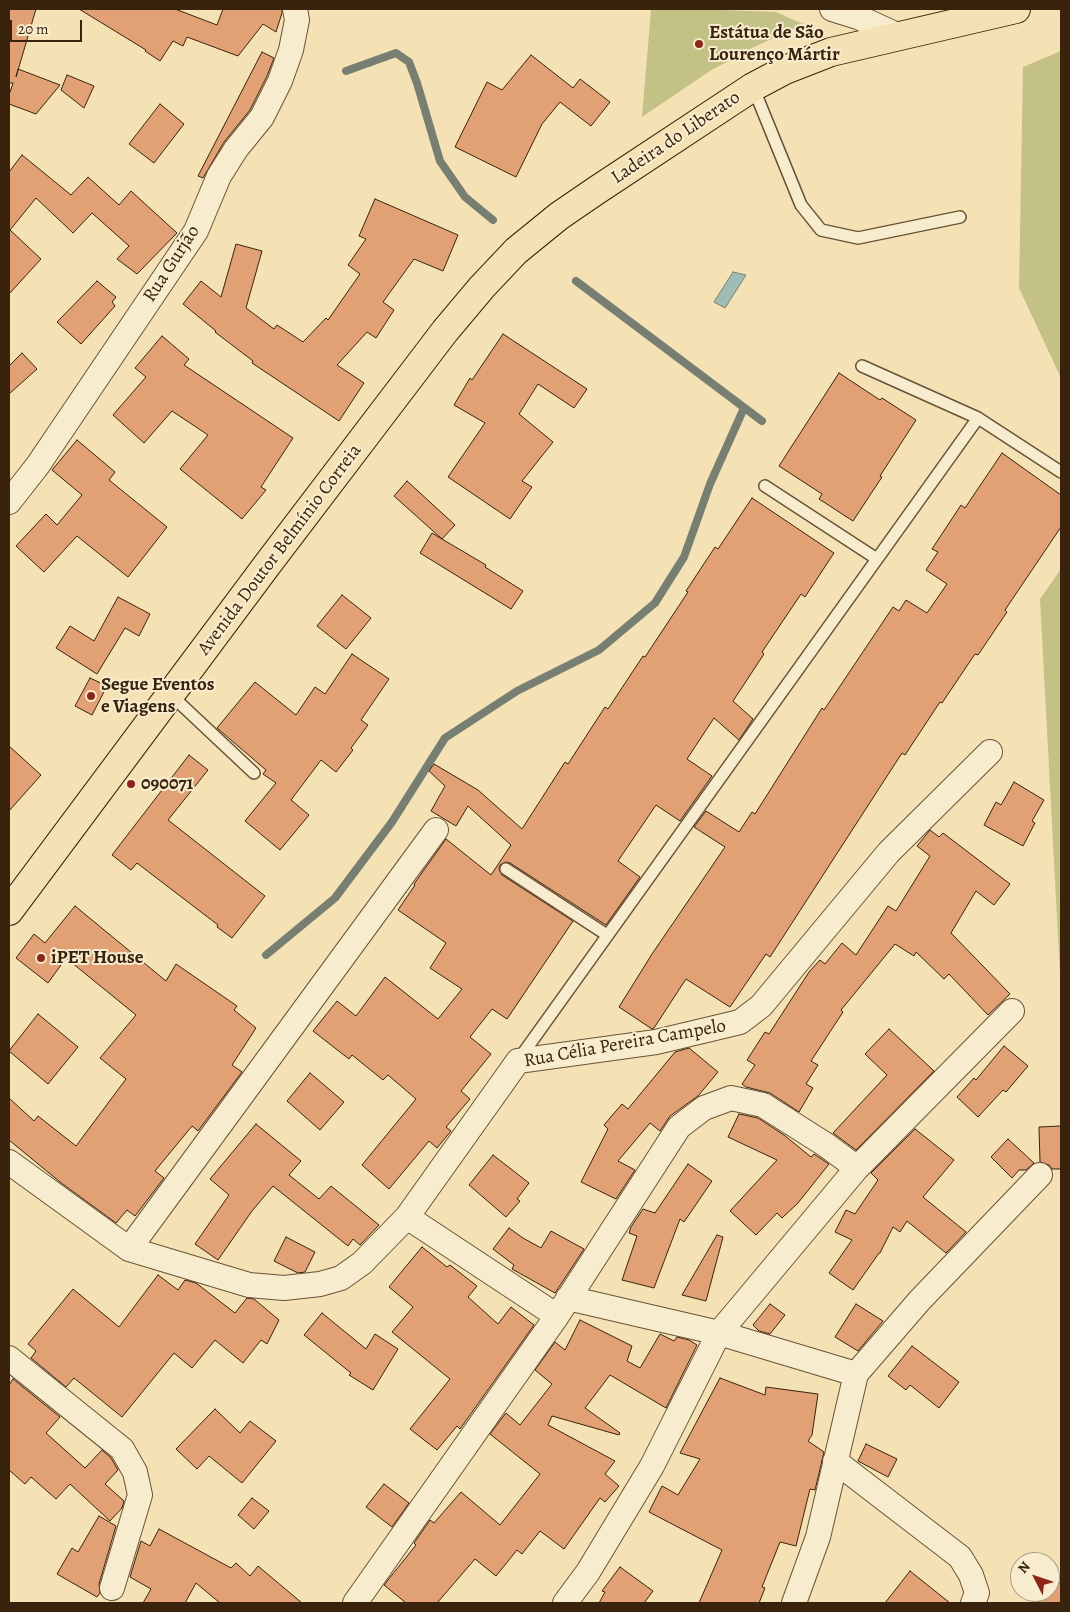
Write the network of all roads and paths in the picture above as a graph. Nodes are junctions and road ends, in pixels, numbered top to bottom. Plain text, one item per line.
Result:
1 (295, 9) edge
2 (832, 9) edge
3 (1016, 9) edge
4 (897, 35) junction
5 (753, 87) junction
6 (960, 217) dead end
7 (482, 287) joint
8 (862, 366) dead end
9 (978, 418) junction
10 (1061, 472) edge
11 (765, 486) dead end
12 (9, 502) edge
13 (877, 559) junction
14 (171, 695) junction
15 (990, 752) dead end
16 (254, 773) dead end
17 (436, 830) dead end
18 (506, 869) dead end
19 (11, 903) edge
20 (607, 935) junction
21 (1012, 1012) dead end
22 (518, 1061) junction
23 (9, 1162) edge
24 (857, 1168) junction
25 (1040, 1175) dead end
26 (407, 1217) junction
27 (130, 1249) junction
28 (563, 1307) junction
29 (719, 1333) junction
30 (9, 1358) edge
31 (856, 1374) junction
32 (835, 1460) junction
33 (112, 1588) dead end
34 (355, 1603) edge
35 (565, 1603) edge
36 (794, 1603) edge
37 (973, 1603) edge

1 - 12 street, Rua Gurjão
2 - 4 street
3 - 4 main road, Ladeira do Liberato
4 - 5 main road, Ladeira do Liberato
5 - 6 lane
5 - 7 main road, Ladeira do Liberato
7 - 14 main road, Avenida Doutor Belmínio Correia
8 - 9 lane
9 - 10 lane
9 - 13 lane
11 - 13 lane
13 - 20 lane
14 - 16 lane
14 - 19 main road, Avenida Doutor Belmínio Correia
15 - 22 street, Rua Célia Pereira Campelo
17 - 27 street
18 - 20 lane
20 - 22 lane
21 - 24 street
22 - 26 street, Rua Célia Pereira Campelo
23 - 27 street, Rua Célia Pereira Campelo
24 - 28 street
24 - 29 street
25 - 31 street
26 - 27 street, Rua Célia Pereira Campelo
26 - 28 street
28 - 29 street
28 - 34 street
29 - 31 street
29 - 35 street
30 - 33 street
31 - 32 street
32 - 36 street
32 - 37 street

